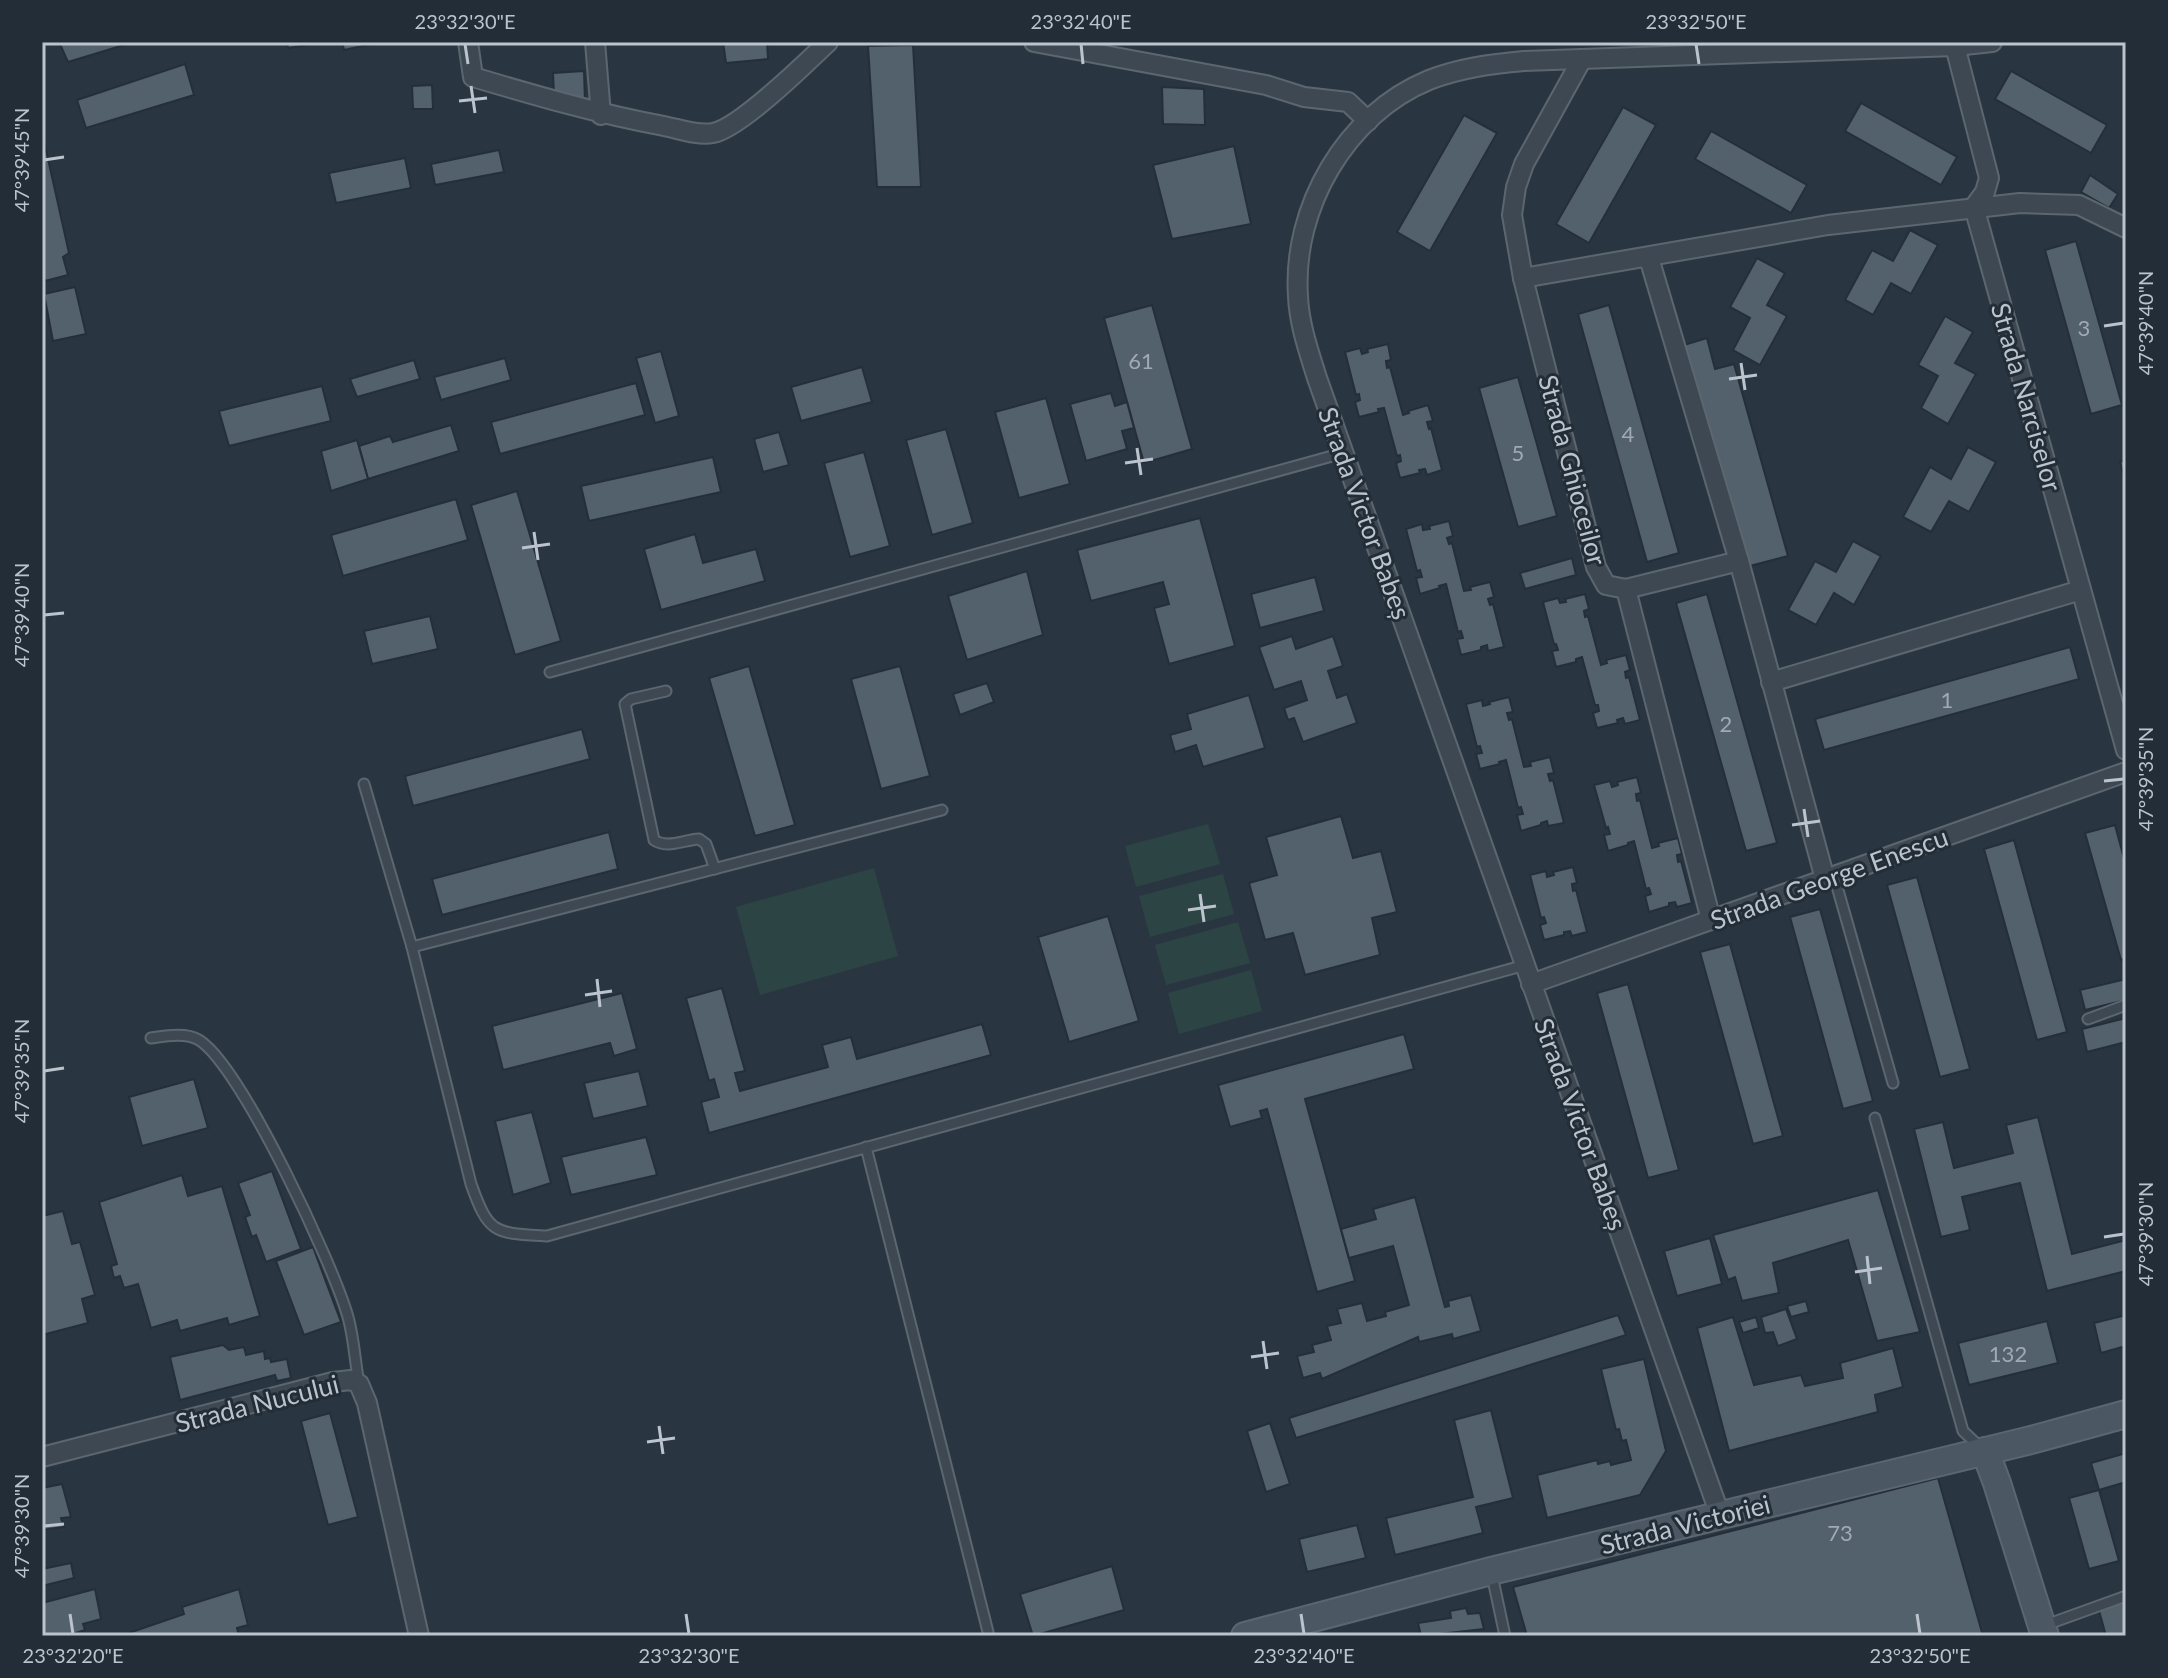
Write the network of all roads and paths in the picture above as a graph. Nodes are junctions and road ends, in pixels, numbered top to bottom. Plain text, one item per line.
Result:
1 (468, 42) edge
2 (595, 42) edge
3 (828, 42) edge
4 (1034, 42) edge
5 (1992, 42) edge
6 (1955, 46) junction
7 (1582, 59) junction
8 (601, 115) junction
9 (1368, 121) junction
10 (1974, 207) junction
11 (2126, 228) edge
12 (1649, 258) junction
13 (1523, 278) junction
14 (1343, 453) junction
15 (1739, 561) junction
16 (1626, 589) junction
17 (2081, 590) junction
18 (550, 672) dead end
19 (1771, 682) junction
20 (666, 691) dead end
21 (2126, 750) edge
22 (2126, 772) edge
23 (364, 784) dead end
24 (942, 810) dead end
25 (715, 869) junction
26 (1829, 878) junction
27 (1711, 920) junction
28 (412, 947) junction
29 (1525, 965) junction
30 (1531, 984) junction
31 (2126, 1005) edge
32 (2088, 1019) dead end
33 (151, 1038) dead end
34 (1893, 1083) dead end
35 (1875, 1118) dead end
36 (866, 1147) junction
37 (359, 1384) junction
38 (2126, 1414) edge
39 (1985, 1451) junction
40 (42, 1457) edge
41 (1720, 1515) junction
42 (1491, 1571) junction
43 (2126, 1596) edge
44 (2043, 1631) edge
45 (419, 1636) edge
46 (989, 1636) edge
47 (1245, 1636) edge
48 (1505, 1636) edge

1 - 8 street
2 - 8 street
3 - 8 street
4 - 9 street
5 - 6 street, Strada Victor Babeș
6 - 7 street, Strada Victor Babeș
6 - 10 street
7 - 9 street, Strada Victor Babeș
7 - 13 street, Strada Ghioceilor
9 - 14 street, Strada Victor Babeș
10 - 11 street
10 - 12 street
10 - 17 street, Strada Narciselor
12 - 13 street
12 - 15 street
13 - 16 street, Strada Ghioceilor
14 - 18 lane
14 - 29 street, Strada Victor Babeș
15 - 16 street
15 - 19 street
16 - 27 street, Strada Ghioceilor
17 - 19 street
17 - 21 street, Strada Narciselor
19 - 26 street
20 - 25 lane
22 - 26 street, Strada George Enescu
23 - 28 lane
24 - 25 lane
25 - 28 lane
26 - 27 street, Strada George Enescu
26 - 34 lane
27 - 30 street, Strada George Enescu
28 - 36 lane
29 - 30 street, Strada Victor Babeș
29 - 36 lane
30 - 41 street, Strada Victor Babeș
31 - 32 lane
33 - 37 lane
35 - 39 lane
36 - 46 lane
37 - 40 street, Strada Nucului
37 - 45 street, Strada Nucului
38 - 39 street, Strada Victoriei
39 - 41 street, Strada Victoriei
39 - 44 street
41 - 42 street, Strada Victoriei
42 - 47 street, Strada Victoriei
42 - 48 lane
43 - 44 lane

